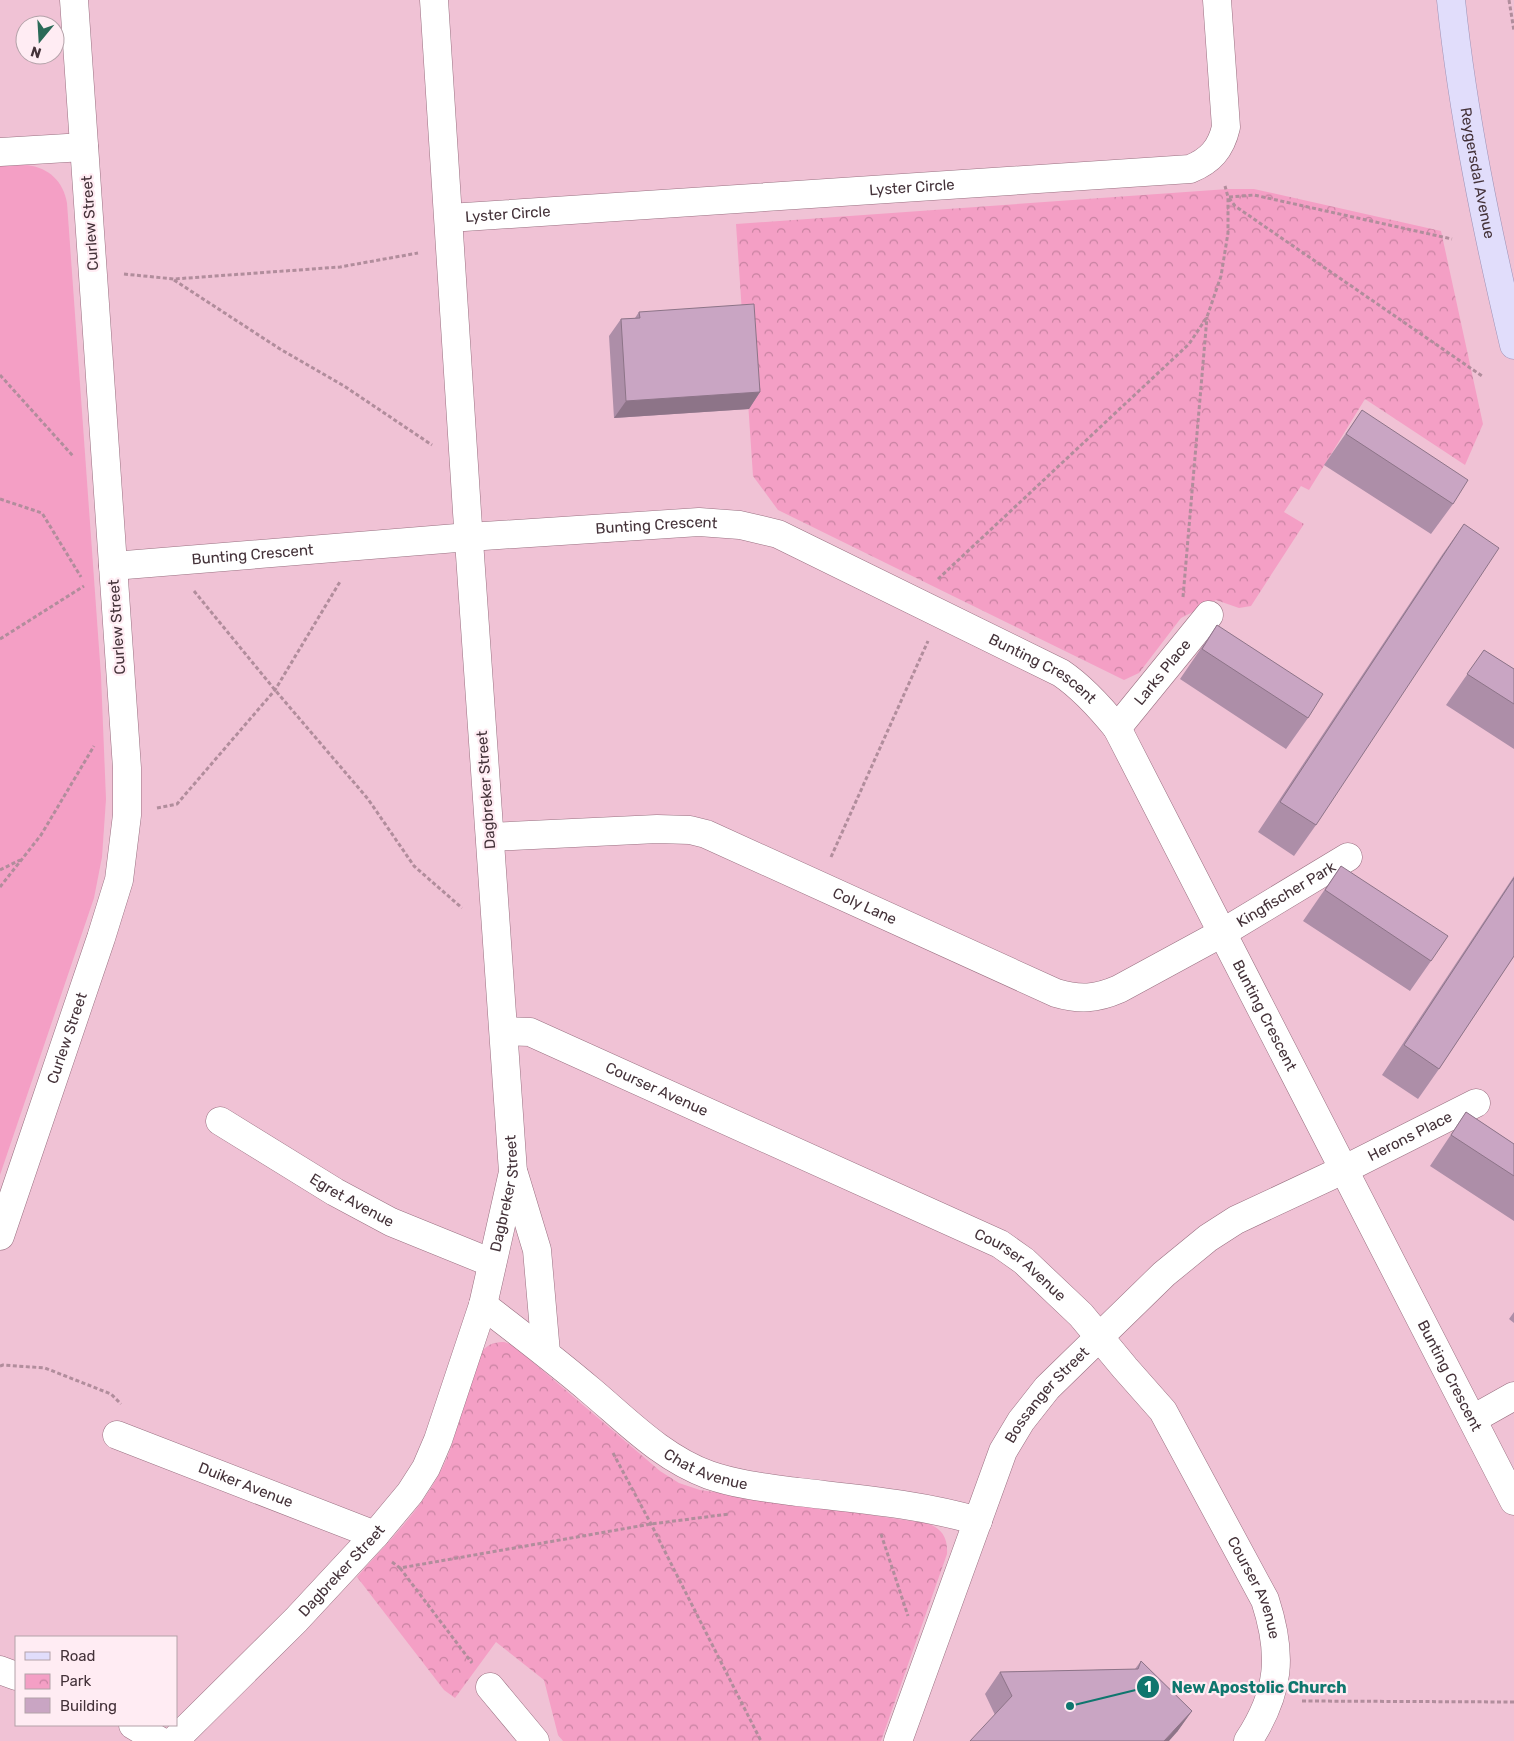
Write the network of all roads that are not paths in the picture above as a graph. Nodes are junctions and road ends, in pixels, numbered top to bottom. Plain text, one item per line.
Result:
1 (74, 0) edge
2 (434, 0) edge
3 (1217, 0) edge
4 (1452, 0) edge
5 (84, 146) junction
6 (0, 152) edge
7 (449, 218) junction
8 (1514, 345) edge
9 (469, 537) junction
10 (113, 566) junction
11 (1210, 615) dead end
12 (1117, 728) junction
13 (490, 837) junction
14 (1348, 857) dead end
15 (1222, 933) junction
16 (504, 1031) junction
17 (1476, 1103) dead end
18 (220, 1121) dead end
19 (1345, 1169) junction
20 (513, 1172) junction
21 (0, 1236) edge
22 (492, 1263) junction
23 (483, 1305) junction
24 (1099, 1337) junction
25 (546, 1353) junction
26 (1514, 1396) edge
27 (1472, 1419) junction
28 (117, 1435) road end
29 (1514, 1501) edge
30 (978, 1521) junction
31 (375, 1535) junction
32 (0, 1670) edge
33 (15, 1676) edge
34 (490, 1687) road end
35 (135, 1726) edge
36 (160, 1741) edge
37 (174, 1741) edge
38 (535, 1741) edge
39 (898, 1741) edge
40 (1248, 1741) edge

1 - 5 street, Curlew Street
2 - 7 street, Lyster Circle
3 - 7 street, Lyster Circle
4 - 8 main road, Reygersdal Avenue
5 - 6 street
5 - 10 street, Curlew Street
7 - 9 street, Lyster Circle
9 - 10 street, Bunting Crescent
9 - 12 street, Bunting Crescent
9 - 13 street, Dagbreker Street
10 - 21 street, Curlew Street
11 - 12 street, Larks Place
12 - 15 street, Bunting Crescent
13 - 15 street, Coly Lane
13 - 16 street, Dagbreker Street
14 - 15 street, Kingfischer Park
15 - 19 street, Bunting Crescent
16 - 20 street, Dagbreker Street
16 - 24 street, Courser Avenue
17 - 19 street, Herons Place
18 - 22 street, Egret Avenue
19 - 24 street, Bossanger Street
19 - 27 street, Bunting Crescent
20 - 22 street, Dagbreker Street
20 - 25 street
22 - 23 street, Dagbreker Street
23 - 25 street, Chat Avenue
23 - 31 street, Dagbreker Street
24 - 30 street, Bossanger Street
24 - 40 street, Courser Avenue
25 - 30 street, Chat Avenue
26 - 27 street
27 - 29 street, Bunting Crescent
28 - 31 street, Duiker Avenue
30 - 39 street, Bossanger Street
31 - 37 street, Dagbreker Street
32 - 33 street
34 - 38 street
35 - 36 street

